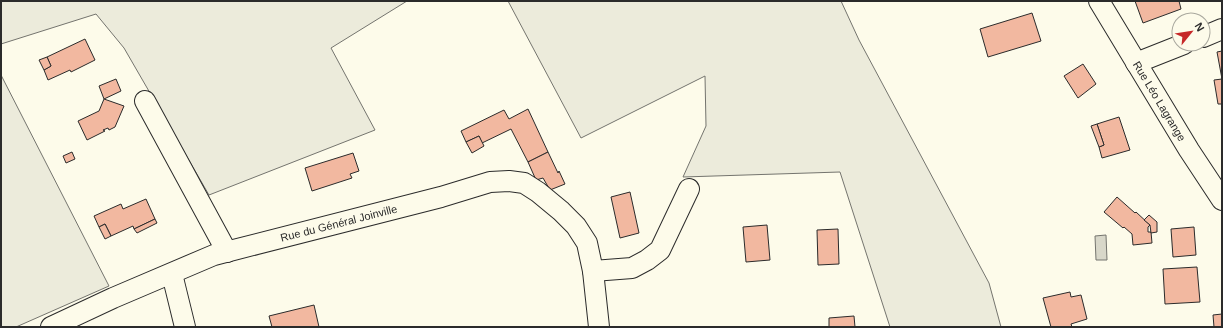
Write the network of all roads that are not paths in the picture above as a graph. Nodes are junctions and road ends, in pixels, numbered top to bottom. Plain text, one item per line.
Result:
1 (1098, 1) edge
2 (1222, 29) edge
3 (1211, 34) edge
4 (1171, 49) edge
5 (1136, 63) junction
6 (145, 101) dead end
7 (689, 189) dead end
8 (1222, 200) edge
9 (226, 252) junction
10 (593, 271) junction
11 (172, 274) junction
12 (51, 327) edge
13 (184, 327) edge
14 (599, 327) edge

1 - 5 street, Rue Léo Lagrange
2 - 3 street
4 - 5 street
5 - 8 street, Rue Léo Lagrange
6 - 9 street
7 - 10 street
9 - 10 street, Rue du Général Joinville
9 - 11 street, Rue du Général Joinville
10 - 14 street, Rue du Général Joinville
11 - 12 street, Rue du Général Joinville
11 - 13 street

